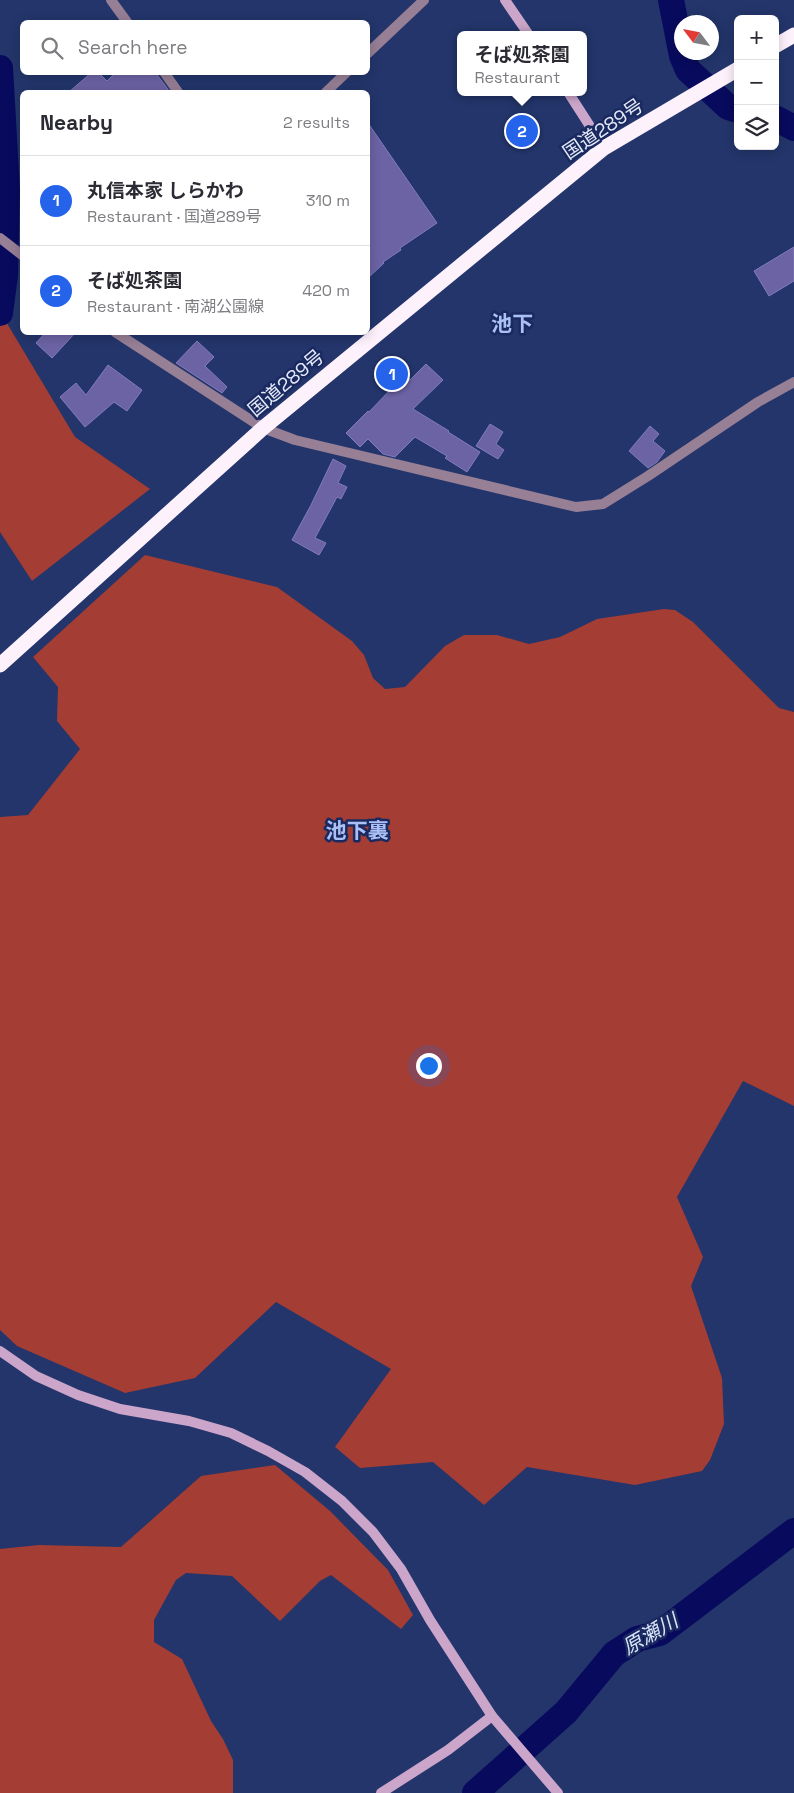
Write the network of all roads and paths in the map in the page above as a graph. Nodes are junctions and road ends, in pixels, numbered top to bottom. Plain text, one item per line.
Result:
1 (111, 0) edge
2 (424, 0) edge
3 (506, 0) edge
4 (126, 20) edge
5 (526, 31) edge
6 (794, 35) edge
7 (779, 44) edge
8 (370, 51) edge
9 (734, 71) edge
10 (166, 75) edge
11 (344, 75) edge
12 (177, 90) edge
13 (328, 90) edge
14 (571, 96) edge
15 (604, 148) junction
16 (0, 238) edge
17 (20, 253) edge
18 (120, 335) edge
19 (794, 382) edge
20 (263, 428) junction
21 (0, 665) edge
22 (0, 1352) edge
23 (492, 1716) junction
24 (380, 1793) edge
25 (558, 1793) edge

1 - 4 street
2 - 8 street
3 - 5 street
6 - 7 highway
9 - 15 highway, 国道289号
10 - 12 street
11 - 13 street
14 - 15 street
15 - 20 highway, 国道289号
16 - 17 street
18 - 20 street
19 - 20 street
20 - 21 highway, 国道289号
22 - 23 street
23 - 24 street
23 - 25 street

